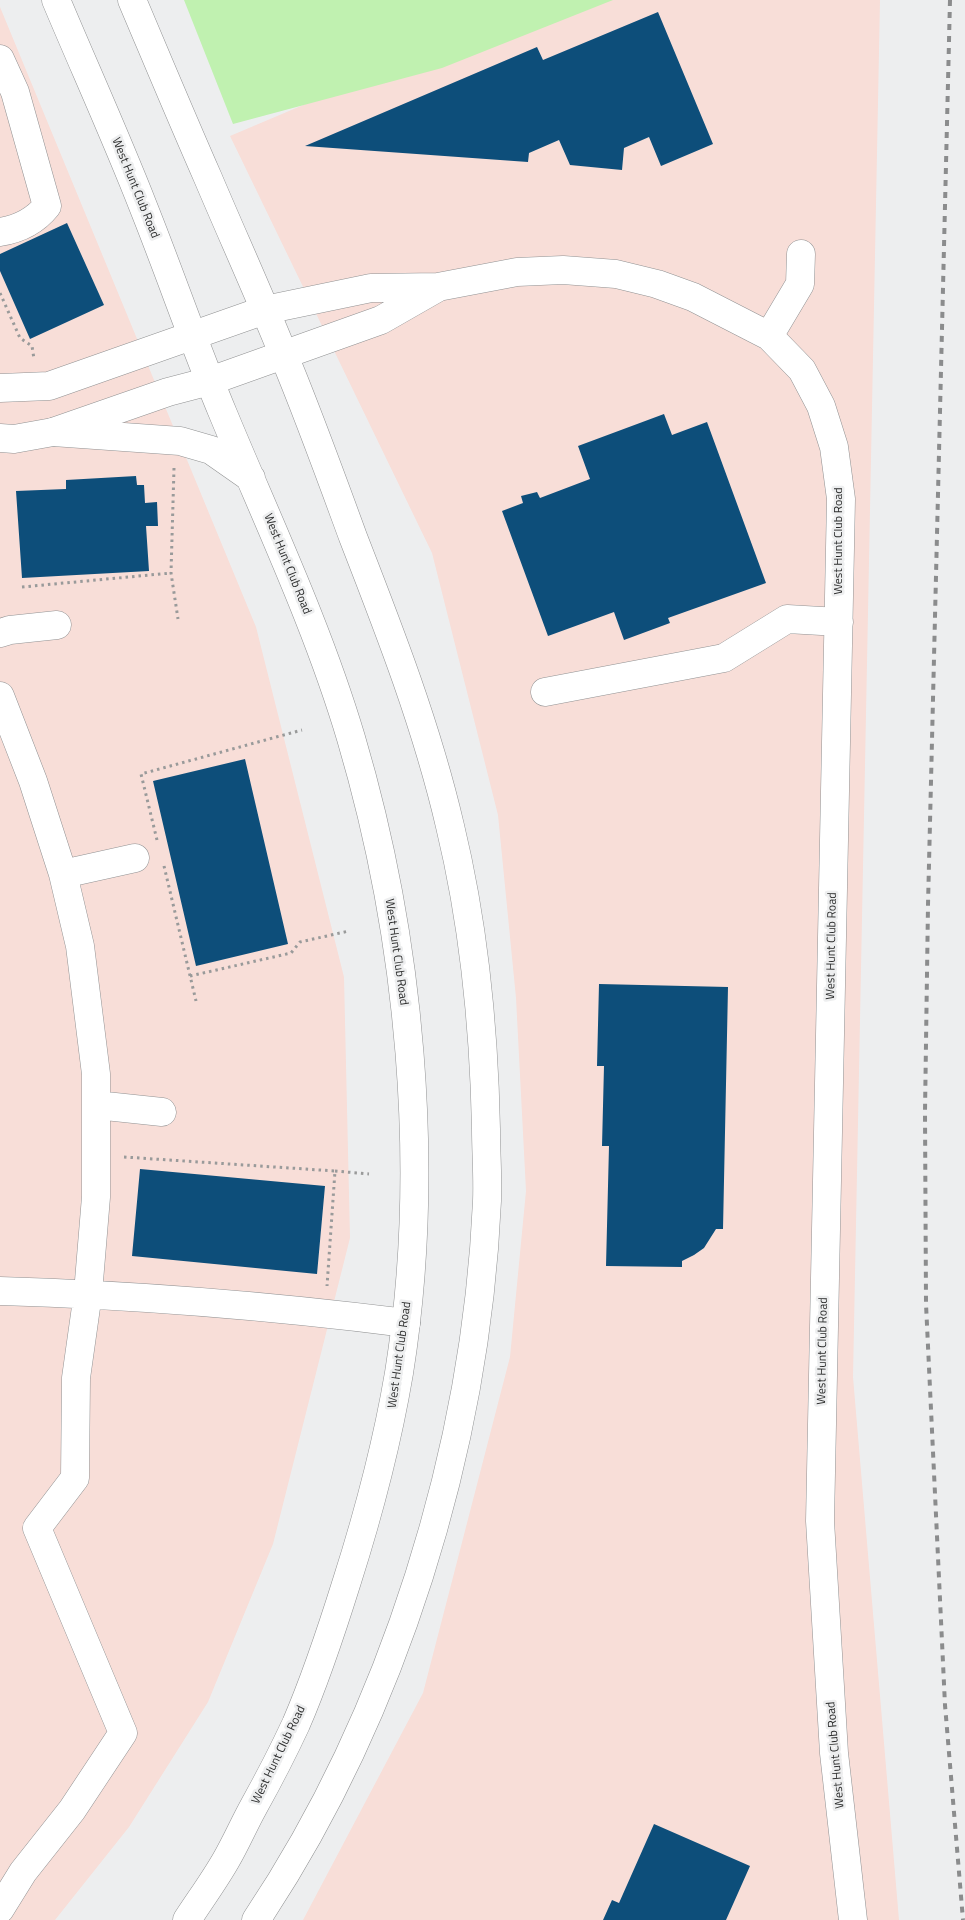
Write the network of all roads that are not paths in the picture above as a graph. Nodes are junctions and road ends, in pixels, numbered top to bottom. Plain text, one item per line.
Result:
1 (56, 0) edge
2 (132, 0) edge
3 (0, 60) edge
4 (0, 232) edge
5 (801, 254) dead end
6 (438, 287) junction
7 (265, 310) junction
8 (769, 336) junction
9 (192, 337) junction
10 (284, 356) junction
11 (210, 381) junction
12 (0, 388) edge
13 (53, 432) junction
14 (0, 438) edge
15 (251, 478) junction
16 (839, 622) junction
17 (56, 625) dead end
18 (0, 633) edge
19 (545, 692) dead end
20 (0, 696) edge
21 (135, 858) dead end
22 (63, 874) junction
23 (96, 1105) junction
24 (162, 1112) dead end
25 (0, 1291) edge
26 (88, 1293) junction
27 (406, 1323) junction
28 (0, 1909) edge
29 (187, 1920) edge
30 (256, 1920) edge
31 (853, 1920) edge

1 - 9 main road, West Hunt Club Road
2 - 7 main road
3 - 4 main road
5 - 8 main road
6 - 7 main road, West Hunt Club Road
6 - 8 main road, West Hunt Club Road
6 - 10 main road, West Hunt Club Road
7 - 9 main road, West Hunt Club Road
7 - 10 main road
8 - 16 main road, West Hunt Club Road
9 - 11 main road, West Hunt Club Road
9 - 12 main road, West Hunt Club Road
10 - 11 main road, West Hunt Club Road
10 - 30 main road
11 - 13 main road, West Hunt Club Road
11 - 15 main road, West Hunt Club Road
13 - 14 main road
13 - 15 main road
15 - 27 main road, West Hunt Club Road
16 - 19 main road
16 - 31 main road, West Hunt Club Road
17 - 18 main road
20 - 22 main road
21 - 22 main road
22 - 23 main road
23 - 24 main road
23 - 26 main road
25 - 26 main road
26 - 27 main road
26 - 28 main road
27 - 29 main road, West Hunt Club Road

